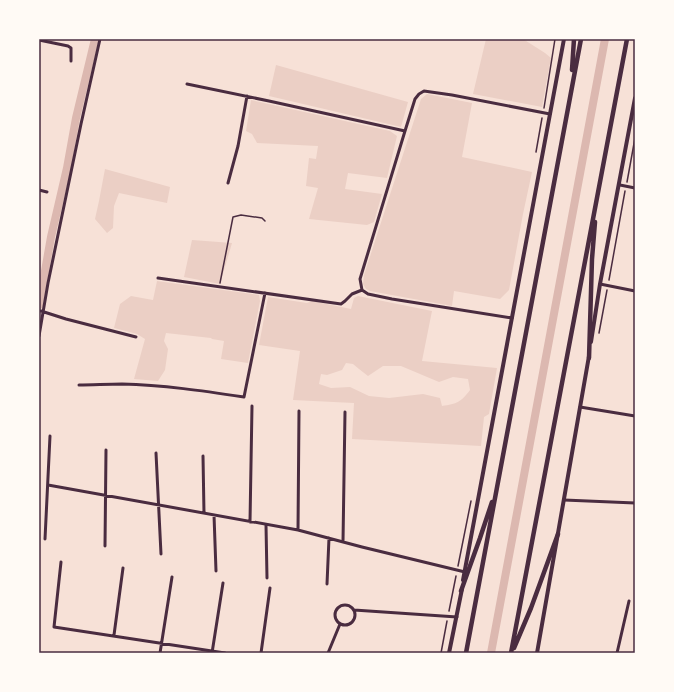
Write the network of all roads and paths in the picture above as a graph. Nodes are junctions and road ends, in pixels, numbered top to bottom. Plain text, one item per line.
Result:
1 (100, 39) edge
2 (555, 39) edge
3 (564, 39) edge
4 (574, 39) edge
5 (581, 39) edge
6 (627, 39) edge
7 (39, 40) edge
8 (71, 61) dead end
9 (187, 84) dead end
10 (247, 96) junction
11 (635, 98) edge
12 (569, 104) junction
13 (543, 112) junction
14 (550, 114) junction
15 (404, 131) junction
16 (536, 151) dead end
17 (228, 183) dead end
18 (620, 184) junction
19 (635, 188) edge
20 (39, 190) edge
21 (47, 192) dead end
22 (597, 196) junction
23 (265, 221) dead end
24 (158, 278) dead end
25 (600, 284) junction
26 (219, 287) junction
27 (362, 290) junction
28 (635, 291) edge
29 (265, 293) junction
30 (42, 312) junction
31 (512, 318) junction
32 (39, 336) edge
33 (136, 337) dead end
34 (589, 358) junction
35 (78, 385) dead end
36 (252, 406) dead end
37 (580, 408) junction
38 (299, 411) dead end
39 (345, 412) dead end
40 (635, 416) edge
41 (50, 436) dead end
42 (106, 450) dead end
43 (156, 453) dead end
44 (203, 456) dead end
45 (498, 480) junction
46 (48, 485) junction
47 (106, 496) junction
48 (471, 500) dead end
49 (564, 500) junction
50 (635, 504) edge
51 (159, 505) junction
52 (204, 513) junction
53 (214, 515) junction
54 (250, 522) junction
55 (266, 524) junction
56 (298, 530) junction
57 (558, 534) junction
58 (329, 538) junction
59 (45, 539) dead end
60 (343, 542) junction
61 (105, 546) dead end
62 (161, 554) dead end
63 (61, 562) dead end
64 (123, 568) dead end
65 (457, 570) junction
66 (216, 571) dead end
67 (465, 572) junction
68 (172, 576) dead end
69 (267, 578) dead end
70 (223, 583) dead end
71 (328, 584) dead end
72 (270, 588) dead end
73 (461, 591) junction
74 (629, 602) dead end
75 (354, 610) junction
76 (448, 616) junction
77 (457, 617) junction
78 (340, 624) junction
79 (114, 635) junction
80 (162, 643) junction
81 (212, 652) edge
82 (160, 653) edge
83 (225, 653) edge
84 (261, 653) edge
85 (328, 653) edge
86 (441, 653) edge
87 (450, 653) edge
88 (466, 653) edge
89 (511, 653) edge
90 (537, 653) edge
91 (617, 653) edge

1 - 30 street
2 - 13 path
3 - 14 street
4 - 12 main road
5 - 12 main road
6 - 22 main road
7 - 8 street
9 - 10 street
10 - 15 street
10 - 17 street
11 - 18 street
12 - 45 main road
13 - 14 street
13 - 15 street
13 - 16 path
14 - 31 street
15 - 27 street
18 - 19 street
18 - 25 street
20 - 21 street
22 - 34 main road
22 - 89 main road
23 - 26 path
24 - 26 street
25 - 28 street
25 - 34 street
26 - 29 street
27 - 29 street
27 - 31 street
29 - 35 street
30 - 32 street
30 - 33 street
31 - 67 street
34 - 37 street
36 - 54 street
37 - 40 street
37 - 49 street
38 - 56 street
39 - 60 street
41 - 46 street
42 - 47 street
43 - 51 street
44 - 52 street
45 - 73 main road
45 - 88 main road
46 - 47 street
46 - 59 street
47 - 51 street
47 - 61 street
48 - 65 path
49 - 50 street
49 - 57 street
51 - 52 street
51 - 62 street
52 - 53 street
53 - 54 street
53 - 66 street
54 - 55 street
55 - 56 street
55 - 69 street
56 - 58 street
57 - 89 main road
57 - 90 street
58 - 60 street
58 - 71 street
60 - 65 street
63 - 79 street
64 - 79 street
65 - 67 street
65 - 76 path
67 - 73 street
68 - 80 street
70 - 81 street
72 - 84 street
73 - 77 street
74 - 91 street
75 - 76 street
75 - 78 street
75 - 78 street
76 - 77 street
76 - 86 path
77 - 87 street
78 - 85 street
79 - 80 street
80 - 81 street
80 - 82 street
81 - 83 street

